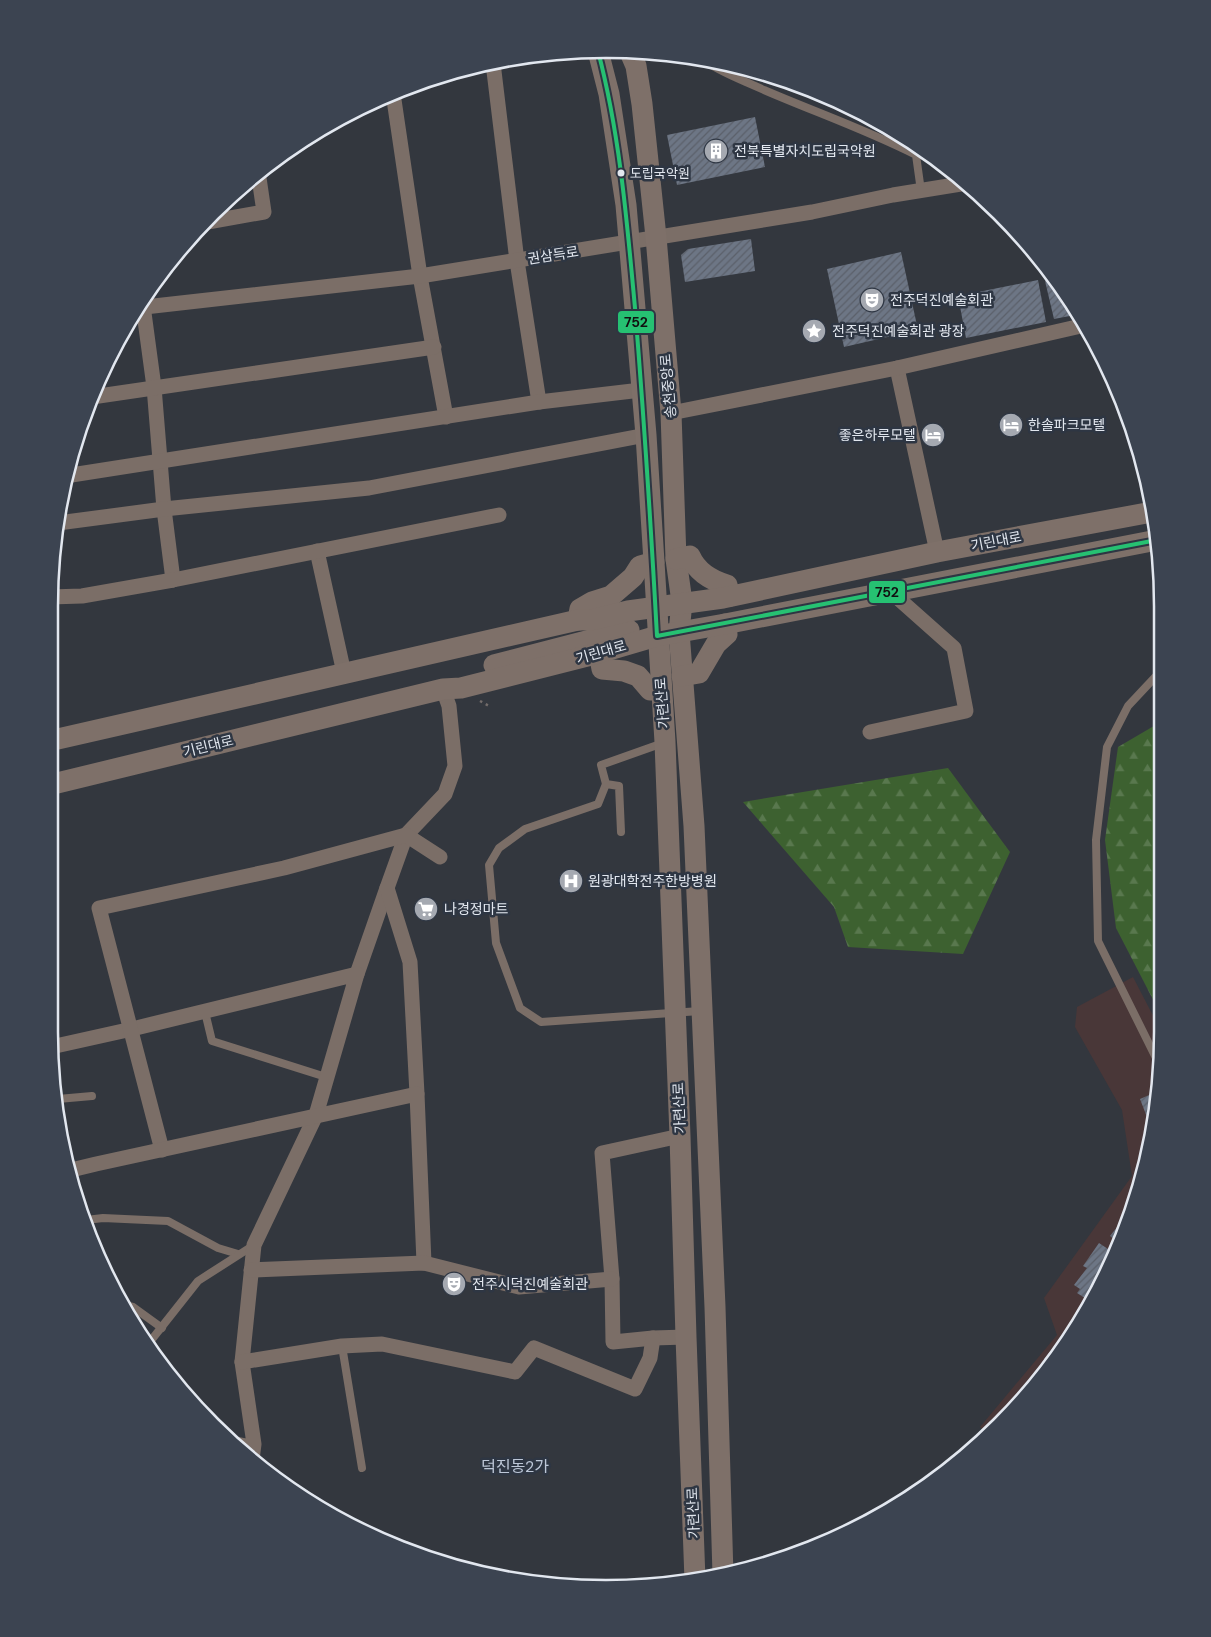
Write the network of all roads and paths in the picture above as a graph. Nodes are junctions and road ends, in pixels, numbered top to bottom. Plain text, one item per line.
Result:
1 (600, 58) edge
2 (633, 59) edge
3 (494, 69) edge
4 (715, 69) edge
5 (394, 100) edge
6 (889, 136) edge
7 (887, 140) junction
8 (259, 181) edge
9 (957, 185) edge
10 (921, 191) junction
11 (215, 221) edge
12 (656, 237) junction
13 (628, 243) junction
14 (517, 261) junction
15 (420, 276) junction
16 (149, 303) edge
17 (142, 313) edge
18 (1077, 327) edge
19 (434, 348) junction
20 (897, 368) junction
21 (154, 387) junction
22 (641, 390) junction
23 (99, 396) edge
24 (539, 402) junction
25 (671, 413) junction
26 (446, 417) junction
27 (646, 435) junction
28 (647, 457) junction
29 (160, 462) junction
30 (74, 475) edge
31 (164, 509) junction
32 (1145, 513) edge
33 (499, 515) dead end
34 (64, 522) edge
35 (1150, 542) edge
36 (317, 551) junction
37 (937, 552) junction
38 (676, 559) junction
39 (654, 562) junction
40 (173, 580) junction
41 (891, 592) junction
42 (730, 596) junction
43 (58, 597) edge
44 (667, 618) junction
45 (578, 620) junction
46 (725, 624) junction
47 (599, 654) junction
48 (344, 673) junction
49 (682, 676) junction
50 (1154, 678) edge
51 (443, 689) junction
52 (661, 690) junction
53 (870, 732) dead end
54 (58, 739) edge
55 (665, 742) junction
56 (58, 783) edge
57 (606, 784) junction
58 (621, 832) dead end
59 (406, 835) junction
60 (440, 857) dead end
61 (387, 888) junction
62 (357, 974) junction
63 (702, 1011) junction
64 (205, 1012) junction
65 (676, 1014) junction
66 (132, 1030) junction
67 (58, 1045) edge
68 (1153, 1052) edge
69 (326, 1077) junction
70 (417, 1094) junction
71 (92, 1096) dead end
72 (62, 1099) edge
73 (316, 1115) junction
74 (680, 1136) junction
75 (162, 1150) junction
76 (75, 1169) edge
77 (91, 1219) edge
78 (254, 1245) junction
79 (238, 1254) junction
80 (424, 1264) junction
81 (251, 1270) junction
82 (612, 1279) junction
83 (132, 1307) edge
84 (162, 1328) junction
85 (686, 1337) junction
86 (653, 1338) junction
87 (152, 1339) edge
88 (342, 1346) junction
89 (242, 1362) junction
90 (242, 1442) edge
91 (254, 1444) junction
92 (253, 1451) edge
93 (362, 1468) dead end
94 (724, 1566) edge
95 (695, 1572) edge

1 - 13 street, 송천중앙로
2 - 12 street, 송천중앙로
3 - 14 street
4 - 7 lane
5 - 15 street
6 - 7 lane
7 - 10 lane
8 - 11 street
9 - 10 street, 권삼득로
10 - 12 street, 권삼득로
12 - 13 street, 권삼득로
12 - 25 street, 송천중앙로
13 - 14 street, 권삼득로
13 - 22 street, 송천중앙로
14 - 15 street, 권삼득로
14 - 24 street
15 - 16 street, 권삼득로
15 - 19 street
17 - 21 street
18 - 20 street
19 - 21 street
19 - 26 street
20 - 25 street
20 - 37 street
21 - 23 street
21 - 29 street
22 - 24 street
22 - 27 street, 송천중앙로
24 - 26 street
25 - 38 street, 송천중앙로
26 - 29 street
27 - 28 street, 송천중앙로
27 - 31 street
28 - 39 street, 송천중앙로
28 - 44 street
29 - 30 street
29 - 31 street
31 - 34 street
31 - 40 street
32 - 37 street, 기린대로
33 - 36 street
35 - 41 street, 기린대로
36 - 40 street
36 - 48 street
37 - 42 street, 기린대로
38 - 42 street
38 - 44 street, 송천중앙로
39 - 44 street, 송천중앙로
39 - 45 street
40 - 43 street
41 - 46 street, 기린대로
41 - 53 street
42 - 44 street, 기린대로
44 - 45 street, 기린대로
44 - 46 street, 기린대로
44 - 47 street, 기린대로
44 - 49 street, 가련산로
44 - 51 street
44 - 52 street, 가련산로
45 - 48 street, 기린대로
46 - 49 street
47 - 51 street, 기린대로
47 - 52 street
48 - 54 street, 기린대로
49 - 63 street, 가련산로
50 - 68 lane
51 - 56 street, 기린대로
51 - 59 street
52 - 55 street, 가련산로
55 - 57 lane
55 - 65 street, 가련산로
57 - 58 lane
57 - 65 lane
59 - 60 street
59 - 61 street
59 - 66 street
61 - 62 street
61 - 70 street
62 - 64 street
62 - 69 street
63 - 65 lane
63 - 94 street, 가련산로
64 - 66 street
64 - 69 lane
65 - 74 street, 가련산로
66 - 67 street
66 - 75 street
69 - 73 street
70 - 73 street
70 - 80 street
71 - 72 lane
73 - 75 street
73 - 78 street
74 - 82 street
74 - 85 street, 가련산로
75 - 76 street
77 - 79 lane
78 - 79 lane
78 - 81 street
79 - 84 lane
80 - 81 street
80 - 82 street
81 - 89 street
82 - 86 street
83 - 84 lane
84 - 87 lane
85 - 86 street
85 - 95 street, 가련산로
86 - 88 street
88 - 89 street
88 - 93 lane
89 - 91 street
90 - 91 lane
91 - 92 street

